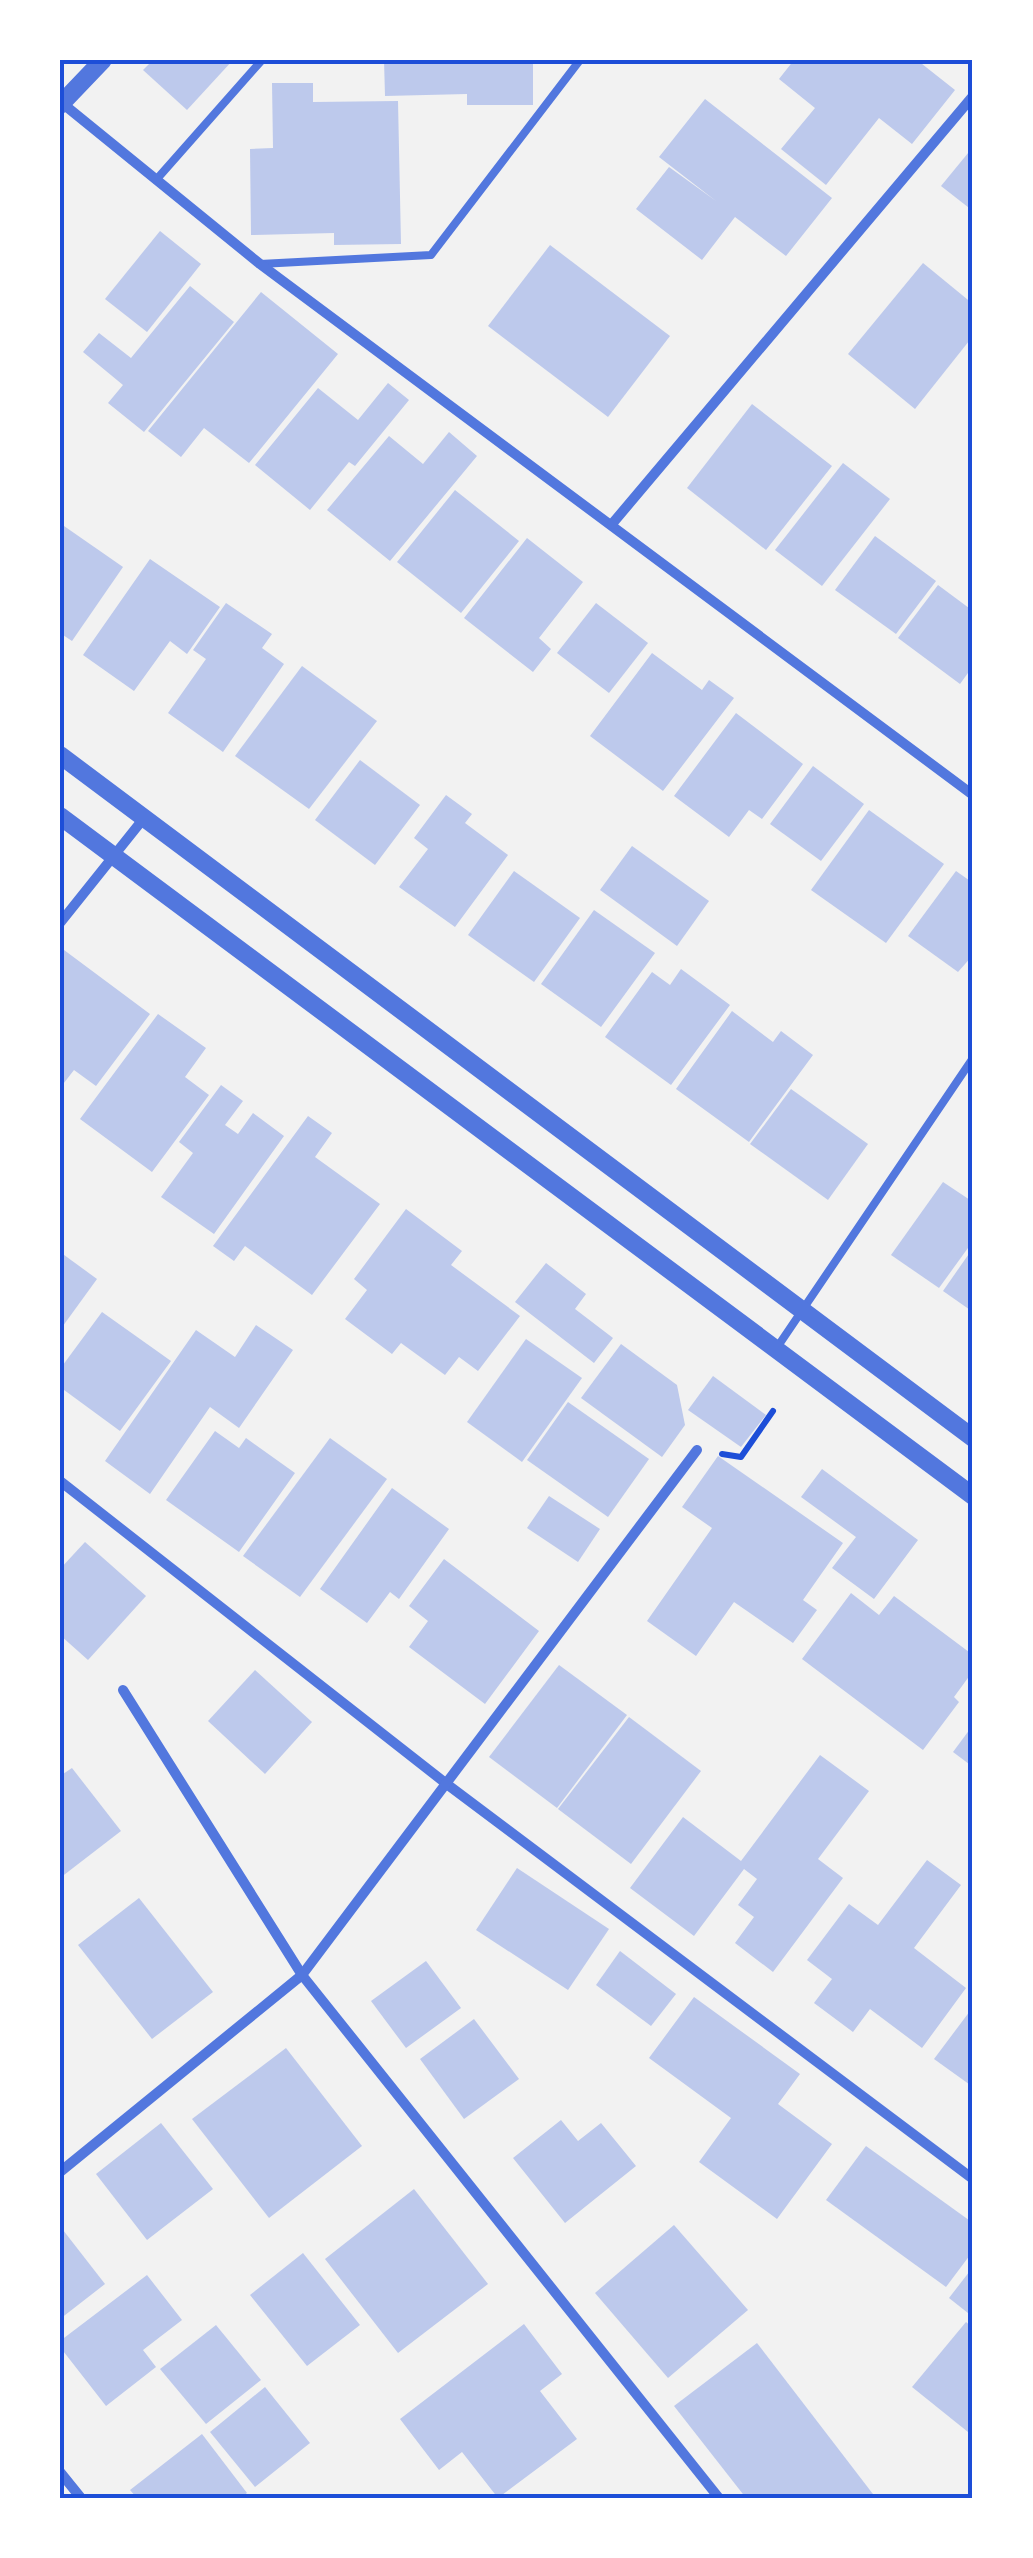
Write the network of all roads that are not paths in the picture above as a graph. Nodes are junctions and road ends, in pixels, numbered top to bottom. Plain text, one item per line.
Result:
1 (104, 60) edge
2 (262, 60) edge
3 (580, 60) edge
4 (973, 96) edge
5 (61, 104) edge
6 (156, 180) junction
7 (260, 264) junction
8 (612, 524) junction
9 (60, 755) edge
10 (973, 795) edge
11 (60, 816) edge
12 (144, 818) junction
13 (114, 856) junction
14 (60, 924) edge
15 (973, 1058) edge
16 (802, 1310) junction
17 (776, 1349) junction
18 (973, 1438) edge
19 (696, 1450) road end
20 (60, 1481) edge
21 (973, 1496) edge
22 (122, 1690) dead end
23 (448, 1785) junction
24 (302, 1975) junction
25 (60, 2172) edge
26 (973, 2180) edge
27 (60, 2472) edge
28 (80, 2498) edge
29 (719, 2498) edge

1 - 5 street
2 - 6 lane
3 - 7 lane
4 - 8 street
5 - 6 street
6 - 7 street
7 - 8 street
8 - 10 street
9 - 12 street
11 - 13 street
12 - 13 street
12 - 16 street
13 - 14 street
13 - 17 street
15 - 16 lane
16 - 17 lane
16 - 18 street
17 - 21 street
19 - 23 street
20 - 23 street
22 - 24 street
23 - 24 street
23 - 26 street
24 - 25 street
24 - 29 street
27 - 28 street

